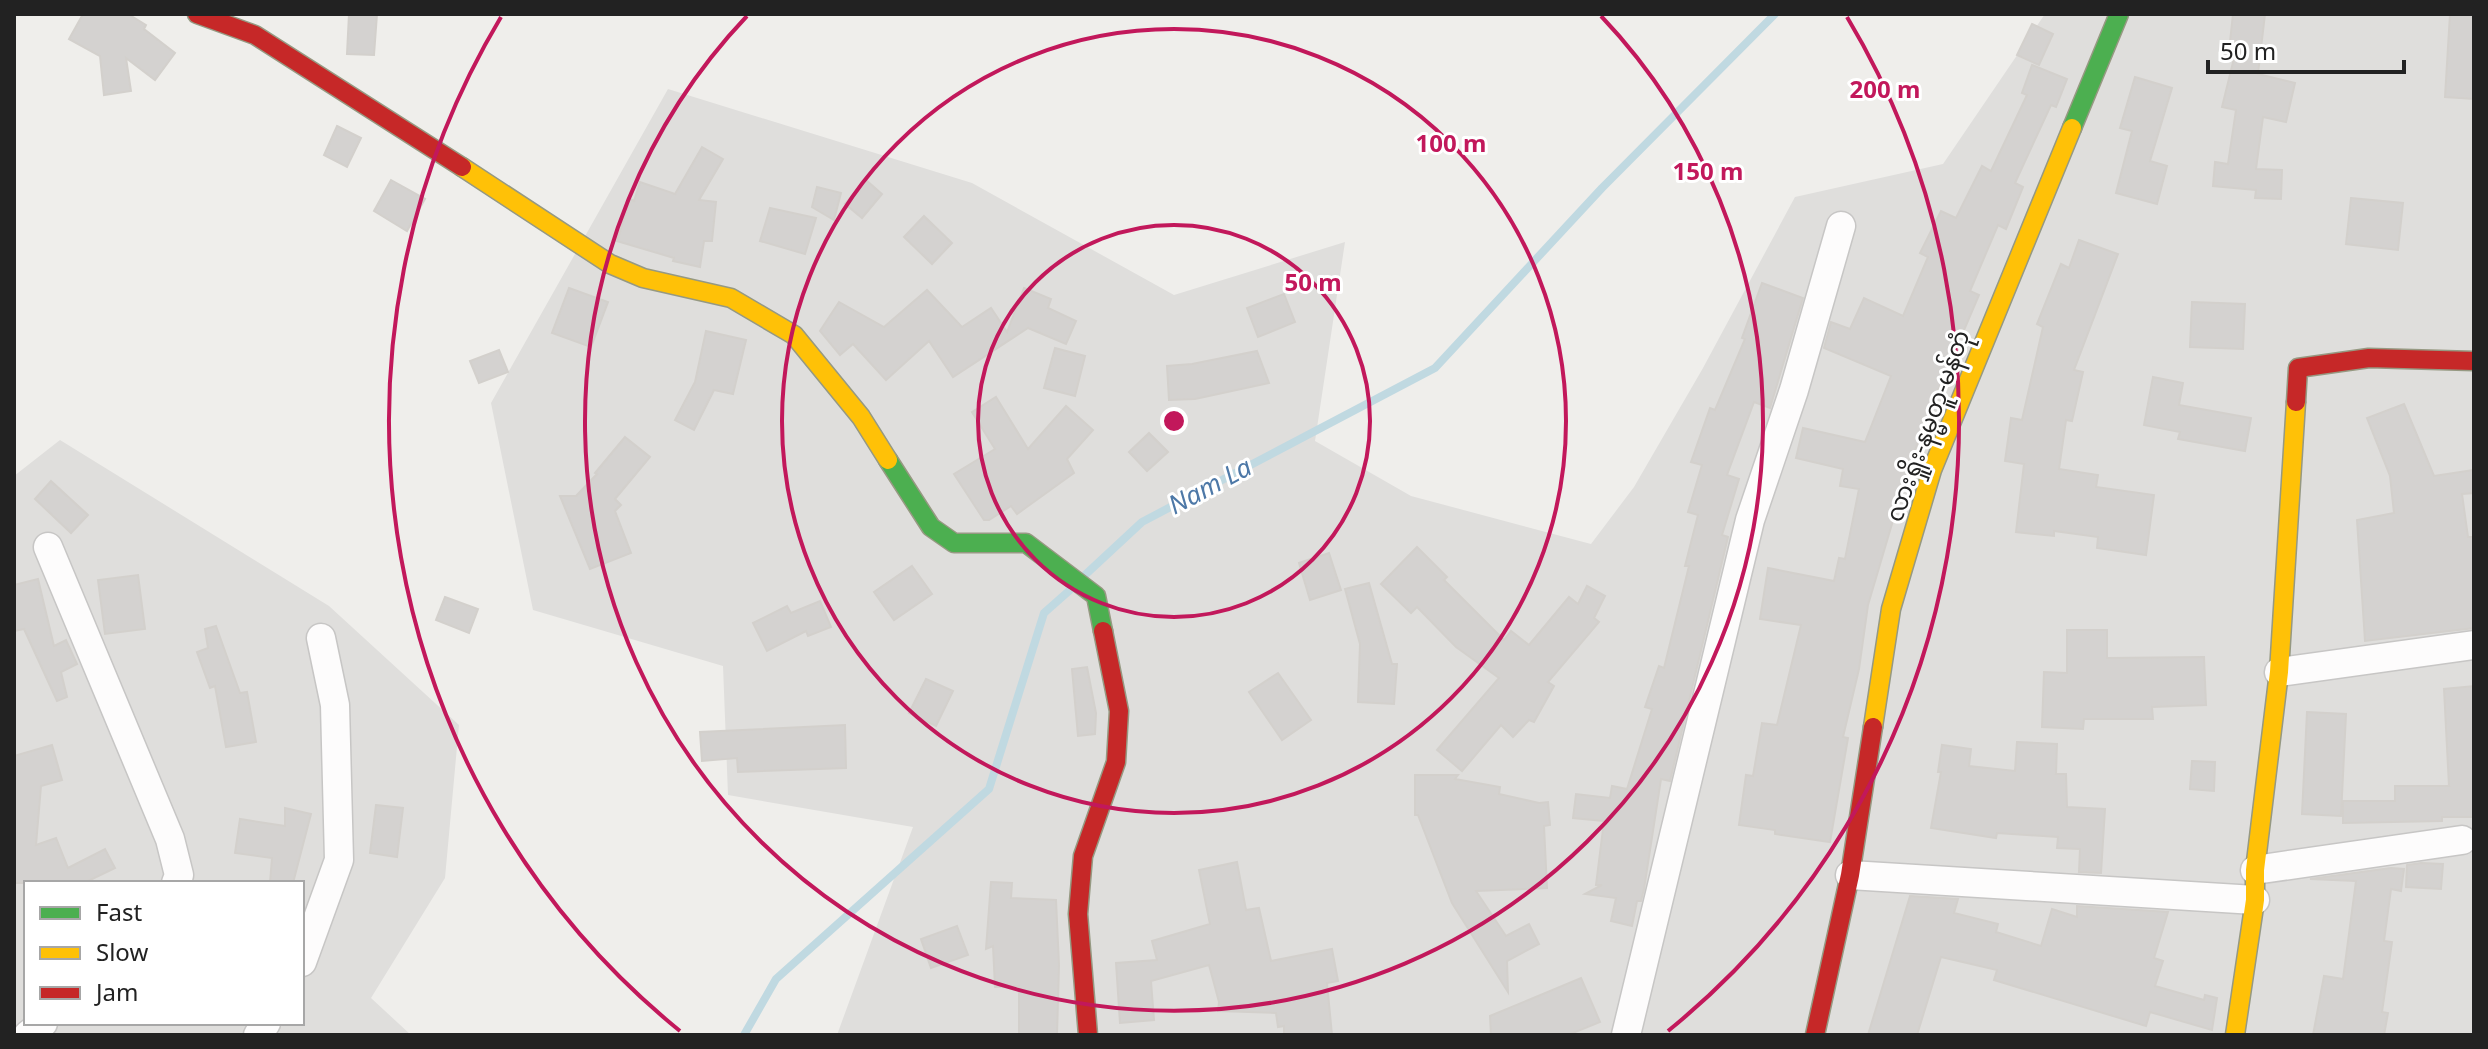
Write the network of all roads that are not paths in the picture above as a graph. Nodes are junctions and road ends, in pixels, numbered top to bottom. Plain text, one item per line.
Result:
1 (197, 14) edge
2 (2119, 14) edge
3 (1841, 226) dead end
4 (2474, 361) edge
5 (48, 547) dead end
6 (321, 638) dead end
7 (2474, 645) edge
8 (2279, 672) junction
9 (2462, 840) dead end
10 (2255, 870) junction
11 (1850, 875) junction
12 (177, 881) edge
13 (2255, 900) junction
14 (304, 956) edge
15 (1088, 1035) edge
16 (1626, 1035) edge
17 (1815, 1035) edge
18 (2235, 1035) edge

1 - 15 street
2 - 11 street, လားရှိုး-နမ္မတူ-မန်တုံ
3 - 16 street
4 - 8 street
5 - 12 street
6 - 14 street
7 - 8 street
8 - 10 street
9 - 10 street
10 - 13 street
11 - 13 street
11 - 17 street, လားရှိုး-နမ္မတူ-မန်တုံ
13 - 18 street

